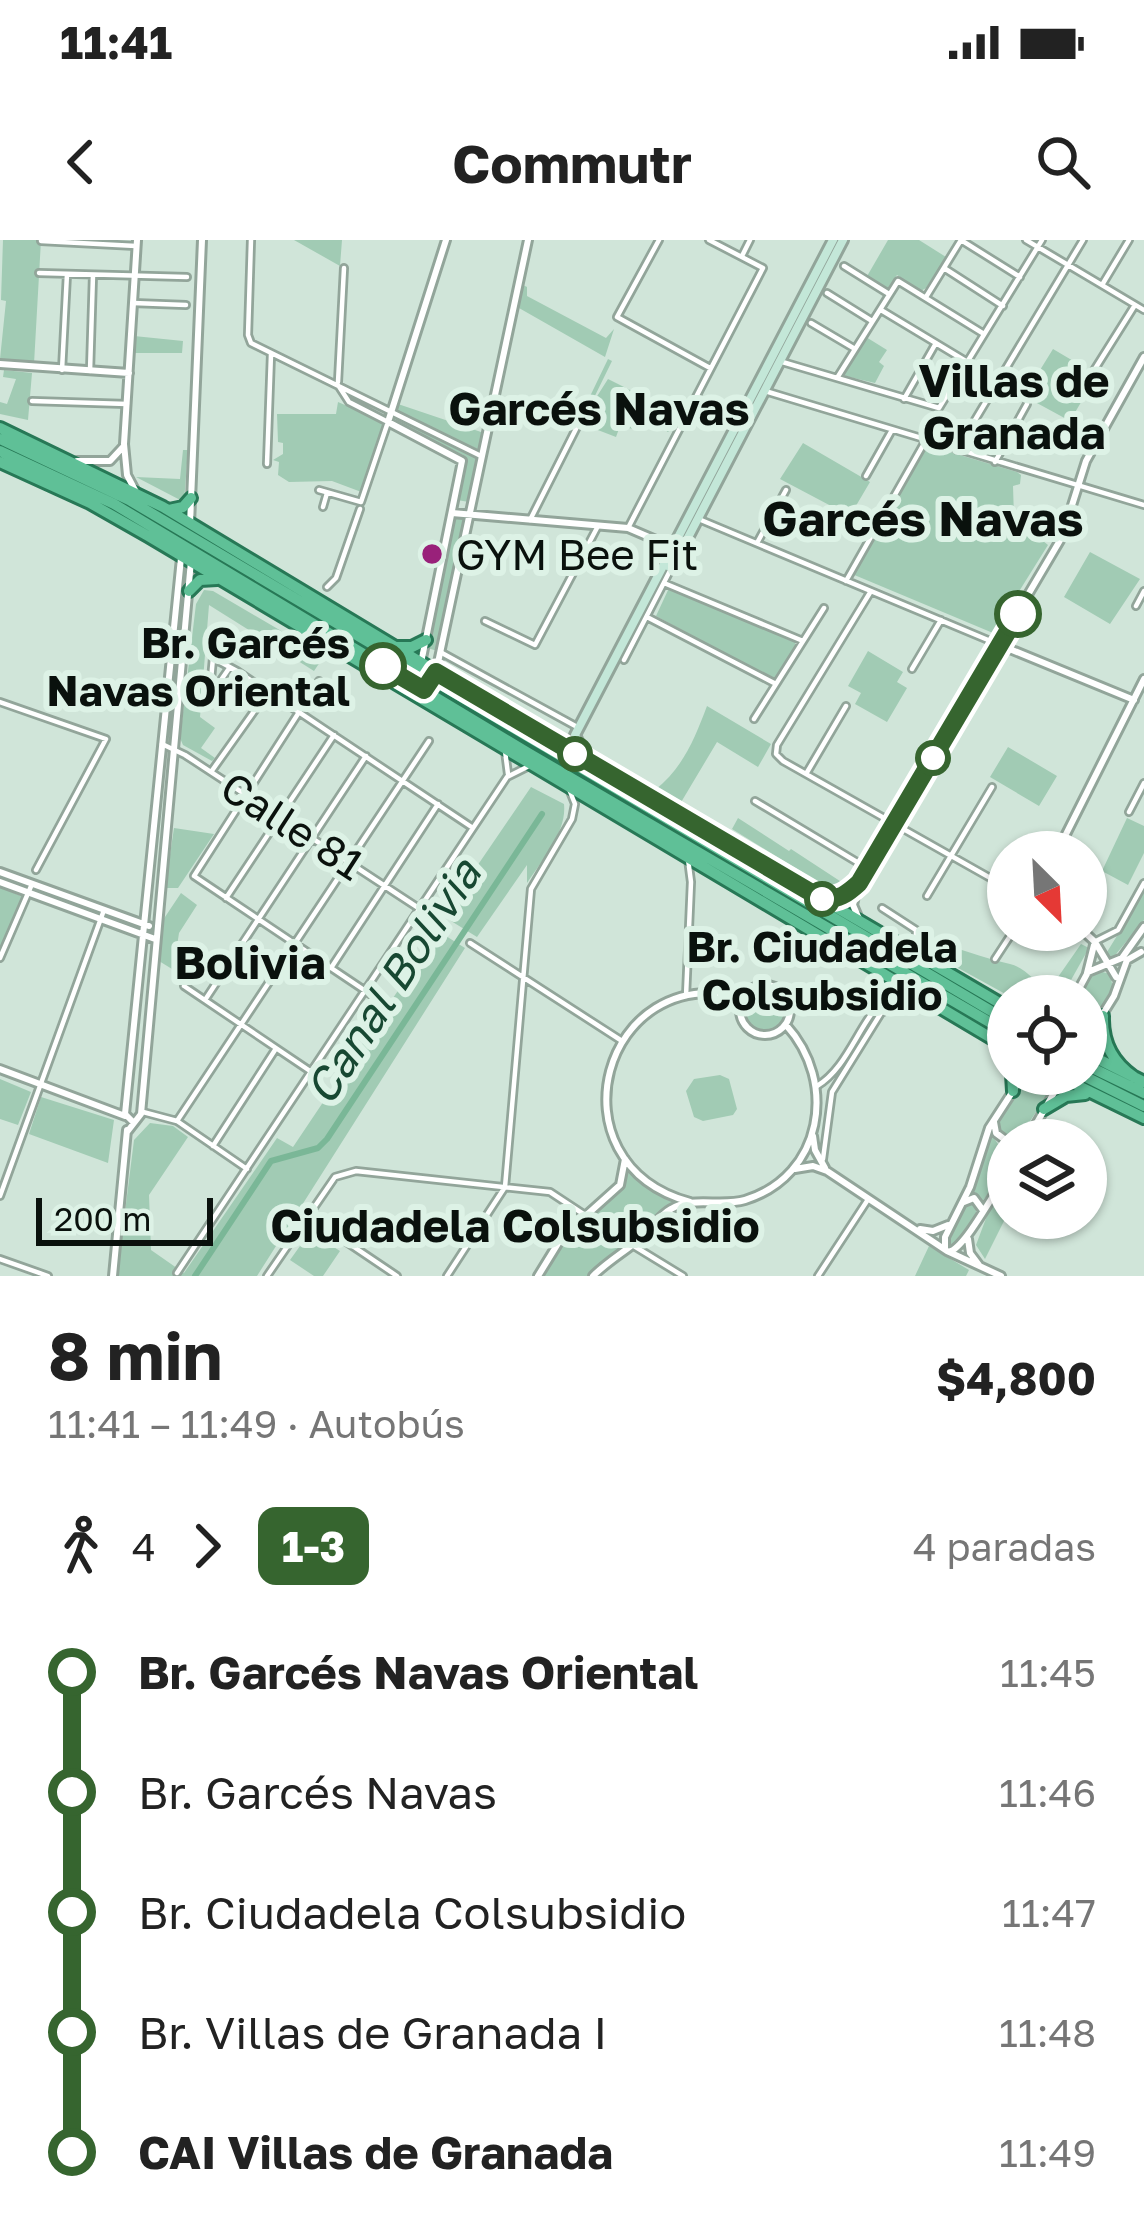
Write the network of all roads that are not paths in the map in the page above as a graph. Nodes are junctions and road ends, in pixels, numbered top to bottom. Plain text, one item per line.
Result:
1 (202, 240) edge
2 (251, 240) edge
3 (446, 240) edge
4 (528, 240) edge
5 (659, 240) edge
6 (709, 240) edge
7 (750, 240) edge
8 (832, 240) edge
9 (843, 240) edge
10 (961, 240) edge
11 (1026, 240) edge
12 (1042, 240) edge
13 (1083, 240) edge
14 (1129, 240) edge
15 (41, 241) edge
16 (137, 243) edge
17 (1038, 248) junction
18 (742, 256) junction
19 (1067, 265) junction
20 (844, 266) dead end
21 (344, 268) dead end
22 (944, 268) junction
23 (39, 273) dead end
24 (67, 274) junction
25 (93, 274) junction
26 (135, 276) junction
27 (187, 277) dead end
28 (1020, 277) junction
29 (1102, 285) junction
30 (827, 293) dead end
31 (889, 294) junction
32 (925, 298) junction
33 (133, 303) junction
34 (186, 305) dead end
35 (1135, 305) junction
36 (1003, 306) junction
37 (880, 309) junction
38 (1144, 310) edge
39 (872, 321) junction
40 (811, 322) dead end
41 (986, 335) junction
42 (937, 344) junction
43 (855, 349) junction
44 (272, 354) junction
45 (1144, 357) edge
46 (779, 362) junction
47 (969, 363) junction
48 (0, 364) edge
49 (710, 368) junction
50 (62, 370) junction
51 (90, 371) junction
52 (1094, 372) dead end
53 (129, 373) junction
54 (837, 378) junction
55 (338, 385) junction
56 (764, 390) junction
57 (904, 399) junction
58 (32, 401) dead end
59 (753, 402) junction
60 (127, 404) junction
61 (1027, 404) dead end
62 (392, 411) junction
63 (580, 419) dead end
64 (388, 422) junction
65 (0, 428) edge
66 (892, 430) junction
67 (0, 439) edge
68 (926, 440) junction
69 (124, 444) junction
70 (957, 450) junction
71 (0, 451) edge
72 (482, 457) junction
73 (75, 461) junction
74 (995, 461) junction
75 (2, 464) edge
76 (267, 464) dead end
77 (866, 476) dead end
78 (1078, 486) junction
79 (785, 490) dead end
80 (136, 493) junction
81 (190, 498) junction
82 (1144, 505) edge
83 (360, 506) junction
84 (163, 507) junction
85 (323, 508) dead end
86 (452, 513) junction
87 (470, 514) junction
88 (697, 519) junction
89 (530, 520) junction
90 (598, 526) junction
91 (628, 528) junction
92 (757, 544) junction
93 (188, 545) junction
94 (677, 549) junction
95 (219, 580) junction
96 (660, 581) junction
97 (845, 581) junction
98 (327, 587) dead end
99 (190, 591) junction
100 (871, 591) junction
101 (1144, 591) edge
102 (295, 602) junction
103 (316, 602) junction
104 (1136, 606) dead end
105 (824, 608) dead end
106 (643, 615) junction
107 (941, 620) junction
108 (485, 621) dead end
109 (425, 640) junction
110 (803, 641) junction
111 (1000, 645) junction
112 (393, 646) junction
113 (440, 653) junction
114 (624, 660) dead end
115 (230, 667) junction
116 (912, 669) dead end
117 (427, 677) junction
118 (1144, 680) edge
119 (319, 681) dead end
120 (776, 684) junction
121 (268, 692) junction
122 (1134, 700) junction
123 (0, 702) edge
124 (1144, 705) edge
125 (429, 706) junction
126 (846, 706) dead end
127 (299, 712) junction
128 (754, 718) dead end
129 (518, 722) junction
130 (577, 732) junction
131 (334, 735) junction
132 (547, 738) junction
133 (527, 739) junction
134 (429, 741) dead end
135 (162, 744) junction
136 (173, 749) junction
137 (505, 751) junction
138 (366, 756) junction
139 (586, 760) junction
140 (532, 766) junction
141 (211, 772) junction
142 (806, 774) junction
143 (507, 777) junction
144 (402, 779) junction
145 (1144, 783) edge
146 (992, 787) dead end
147 (569, 789) junction
148 (246, 795) junction
149 (755, 801) dead end
150 (438, 804) junction
151 (1129, 812) dead end
152 (280, 817) junction
153 (895, 824) junction
154 (473, 828) junction
155 (1068, 831) edge
156 (312, 838) junction
157 (951, 855) junction
158 (688, 859) junction
159 (348, 861) junction
160 (867, 868) junction
161 (36, 870) dead end
162 (0, 872) edge
163 (987, 876) edge
164 (0, 882) edge
165 (859, 883) junction
166 (1144, 884) edge
167 (385, 885) junction
168 (30, 888) junction
169 (926, 896) dead end
170 (226, 898) junction
171 (822, 899) junction
172 (882, 908) dead end
173 (421, 909) junction
174 (103, 915) junction
175 (258, 920) junction
176 (862, 923) junction
177 (146, 925) junction
178 (1144, 927) edge
179 (156, 929) junction
180 (145, 935) junction
181 (1107, 936) edge
182 (155, 939) junction
183 (1135, 942) junction
184 (294, 944) junction
185 (470, 944) dead end
186 (1000, 951) edge
187 (1093, 951) edge
188 (1099, 951) edge
189 (1143, 953) edge
190 (914, 954) junction
191 (0, 958) edge
192 (995, 958) dead end
193 (1107, 967) junction
194 (331, 968) junction
195 (884, 973) junction
196 (1086, 975) joint
197 (524, 980) junction
198 (1117, 980) junction
199 (184, 986) dead end
200 (365, 992) junction
201 (921, 995) junction
202 (686, 996) junction
203 (987, 996) edge
204 (743, 998) junction
205 (205, 1000) junction
206 (382, 1002) dead end
207 (987, 1009) edge
208 (1107, 1009) edge
209 (987, 1021) edge
210 (241, 1024) junction
211 (786, 1025) junction
212 (987, 1035) edge
213 (622, 1041) junction
214 (1107, 1042) edge
215 (277, 1048) junction
216 (1107, 1063) edge
217 (0, 1069) edge
218 (313, 1072) junction
219 (1107, 1076) edge
220 (1139, 1079) edge
221 (40, 1083) junction
222 (817, 1086) junction
223 (1107, 1088) edge
224 (1144, 1094) edge
225 (1010, 1095) edge
226 (1051, 1095) edge
227 (1093, 1095) joint
228 (1144, 1106) edge
229 (1044, 1109) junction
230 (141, 1110) junction
231 (129, 1115) junction
232 (157, 1117) junction
233 (1144, 1118) edge
234 (995, 1119) edge
235 (1038, 1119) edge
236 (177, 1121) junction
237 (813, 1133) junction
238 (987, 1140) edge
239 (213, 1146) junction
240 (625, 1159) junction
241 (825, 1168) junction
242 (247, 1169) junction
243 (790, 1172) junction
244 (505, 1187) junction
245 (0, 1196) edge
246 (869, 1198) junction
247 (693, 1202) junction
248 (964, 1202) junction
249 (987, 1202) edge
250 (982, 1209) junction
251 (586, 1214) junction
252 (308, 1216) junction
253 (952, 1223) junction
254 (911, 1226) junction
255 (969, 1234) junction
256 (633, 1245) junction
257 (947, 1251) junction
258 (0, 1258) edge
259 (982, 1268) junction
260 (177, 1273) dead end
261 (48, 1276) edge
262 (113, 1276) edge
263 (267, 1276) edge
264 (397, 1276) edge
265 (447, 1276) edge
266 (538, 1276) edge
267 (593, 1276) edge
268 (683, 1276) edge
269 (818, 1276) edge
270 (1000, 1276) edge

1 - 81 street
2 - 44 street
3 - 62 street
4 - 72 street
5 - 49 street
6 - 18 street
7 - 18 street
8 - 59 main road
9 - 46 main road
10 - 22 street
10 - 28 street
11 - 17 street
12 - 17 street
13 - 19 street
14 - 29 street
15 - 16 street
16 - 26 street
17 - 19 street
17 - 28 street
18 - 49 street
19 - 29 street
19 - 70 street
20 - 31 street
21 - 55 street
22 - 32 street
22 - 36 street
23 - 24 street
24 - 25 street
24 - 50 street
25 - 26 street
25 - 51 street
26 - 27 street
26 - 33 street
28 - 36 street
29 - 35 street
30 - 39 street
31 - 32 street
31 - 37 street
32 - 41 street
33 - 34 street
33 - 53 street
35 - 38 street
35 - 52 street
36 - 41 street
37 - 39 street
37 - 42 street
39 - 43 street
40 - 43 street
41 - 47 street
42 - 47 street
42 - 57 street
43 - 54 street
44 - 55 street
44 - 76 street
45 - 78 street
46 - 54 street
46 - 56 main road
47 - 57 street
48 - 50 street
49 - 91 street
50 - 51 street
51 - 53 street
53 - 60 street
54 - 57 street
55 - 62 street
55 - 64 street
56 - 59 main road
56 - 66 street
58 - 60 street
59 - 88 main road
59 - 94 main road
60 - 69 street
61 - 74 street
62 - 64 street
62 - 72 street
63 - 89 street
64 - 83 street
64 - 86 street
65 - 73 highway
66 - 68 street
66 - 77 street
67 - 93 highway
68 - 70 street
68 - 97 street
69 - 73 street
69 - 80 street
70 - 74 street
71 - 93 highway
72 - 87 street
73 - 80 highway
74 - 78 street
75 - 93 highway
78 - 82 street
78 - 111 street
79 - 92 street
80 - 84 highway
81 - 84 highway
81 - 93 street
83 - 85 street
83 - 98 street
84 - 93 highway
86 - 87 street
86 - 109 street
87 - 89 street
87 - 113 street
88 - 92 street
88 - 94 main road
89 - 90 street
90 - 91 street
90 - 108 street
91 - 94 street
92 - 97 street
93 - 95 highway
93 - 99 street
93 - 102 highway
93 - 103 highway
93 - 117 highway
93 - 135 street
94 - 96 main road
95 - 99 highway
95 - 125 highway
96 - 106 main road
96 - 110 street
97 - 100 street
99 - 136 street
100 - 107 street
100 - 142 street
101 - 104 street
102 - 103 highway
102 - 117 highway
103 - 112 highway
105 - 110 street
106 - 114 street
106 - 120 street
106 - 130 main road
107 - 111 street
107 - 116 street
109 - 112 highway
109 - 117 street
110 - 120 street
111 - 122 street
111 - 153 street
112 - 117 highway
113 - 117 street
113 - 130 street
115 - 115 street
115 - 121 street
117 - 125 street
117 - 129 highway
117 - 133 highway
117 - 209 highway
118 - 122 street
119 - 127 street
120 - 128 street
121 - 127 street
121 - 141 street
122 - 124 street
122 - 155 street
123 - 161 street
125 - 137 highway
126 - 142 street
127 - 131 street
127 - 148 street
129 - 132 highway
129 - 133 highway
130 - 132 main road
130 - 139 main road
131 - 138 street
131 - 152 street
132 - 139 highway
133 - 207 highway
134 - 144 street
135 - 136 street, Calle 81
135 - 177 street
136 - 141 street, Calle 81
136 - 179 street
137 - 140 highway
137 - 143 street
138 - 144 street
138 - 156 street
139 - 171 highway
140 - 143 street
140 - 147 highway
141 - 148 street, Calle 81
142 - 153 street
143 - 154 street
144 - 150 street
144 - 159 street
145 - 151 street
146 - 157 street
147 - 158 highway
147 - 197 street
148 - 152 street, Calle 81
148 - 170 street
149 - 160 street
150 - 154 street
150 - 167 street
152 - 156 street, Calle 81
152 - 170 street
153 - 157 street
153 - 160 street
154 - 173 street
156 - 159 street, Calle 81
156 - 175 street
157 - 163 street
157 - 169 street
158 - 195 highway
158 - 202 street
159 - 167 street, Calle 81
159 - 184 street
160 - 165 street
162 - 168 street
164 - 168 street
165 - 171 street
165 - 176 street
166 - 181 street
167 - 173 street, Calle 81
167 - 194 street
168 - 174 street
168 - 191 street
170 - 175 street
171 - 176 highway
172 - 190 street
173 - 200 street
174 - 177 street
174 - 180 street
174 - 221 street
175 - 184 street
175 - 205 street
176 - 190 highway
177 - 179 street
177 - 180 street
178 - 183 street
179 - 182 street
180 - 182 street
180 - 231 street
182 - 230 street
183 - 189 street
183 - 193 street
184 - 194 street
184 - 210 street
185 - 197 street
186 - 192 street
187 - 196 street
188 - 193 street
189 - 198 street
190 - 203 highway
193 - 196 street
193 - 198 street
194 - 200 street
195 - 201 highway
195 - 222 street
197 - 213 street
197 - 244 street
198 - 208 street
199 - 205 street
200 - 206 street
200 - 218 street
201 - 212 highway
201 - 241 street
202 - 204 street
202 - 213 street
204 - 211 street
204 - 211 street
205 - 210 street
210 - 215 street
210 - 236 street
211 - 222 street
213 - 240 street
214 - 220 highway
215 - 218 street
215 - 239 street
216 - 220 highway
217 - 221 street
218 - 242 street
219 - 224 highway
221 - 231 street
221 - 245 street
222 - 237 street
223 - 228 highway
225 - 234 street
226 - 229 street
227 - 229 highway
227 - 233 highway
229 - 235 street
230 - 231 street
230 - 231 street
230 - 232 street
231 - 232 street
231 - 262 street
232 - 236 street
236 - 239 street
237 - 241 street
237 - 243 street
238 - 248 street
239 - 242 street
240 - 247 street
240 - 251 street
241 - 243 street
241 - 246 street
242 - 260 street
243 - 247 street
244 - 251 street
244 - 252 street
244 - 265 street
246 - 254 street
246 - 269 street
247 - 256 street
248 - 250 street
248 - 253 street
249 - 250 street
250 - 255 street
251 - 256 street
251 - 266 street
252 - 263 street
252 - 264 street
253 - 254 street
253 - 257 street
254 - 257 street
255 - 257 street
255 - 259 street
256 - 267 street
256 - 268 street
257 - 259 street
258 - 261 street
259 - 270 street

